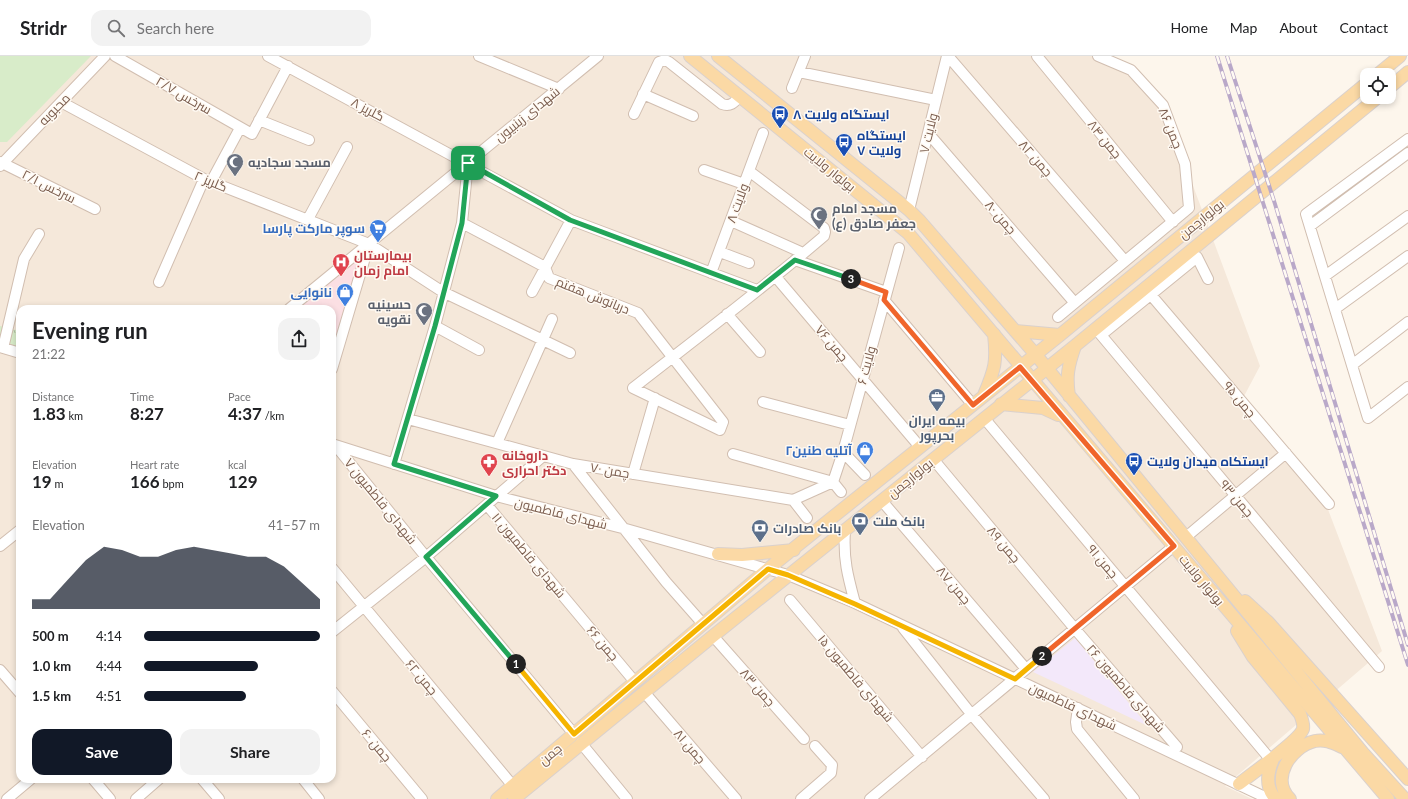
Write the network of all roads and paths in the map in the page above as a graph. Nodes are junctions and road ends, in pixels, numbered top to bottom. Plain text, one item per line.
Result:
1 (105, 56) edge
2 (116, 56) edge
3 (268, 56) edge
4 (479, 56) edge
5 (598, 56) edge
6 (690, 56) edge
7 (718, 56) edge
8 (805, 56) edge
9 (947, 56) edge
10 (1037, 56) edge
11 (1098, 56) edge
12 (1400, 56) edge
13 (493, 59) edge
14 (288, 66) junction
15 (1385, 68) edge
16 (798, 72) junction
17 (1408, 72) edge
18 (1396, 82) edge
19 (792, 88) dead end
20 (559, 89) junction
21 (1360, 89) edge
22 (643, 94) junction
23 (740, 97) junction
24 (936, 100) junction
25 (61, 102) junction
26 (1370, 104) edge
27 (634, 114) dead end
28 (693, 116) dead end
29 (259, 120) junction
30 (240, 128) junction
31 (762, 133) dead end
32 (928, 133) junction
33 (1408, 139) edge
34 (309, 140) dead end
35 (347, 147) dead end
36 (1408, 153) edge
37 (468, 163) junction
38 (1, 164) edge
39 (704, 170) dead end
40 (749, 171) junction
41 (208, 181) junction
42 (744, 184) junction
43 (94, 209) dead end
44 (909, 210) junction
45 (1408, 216) edge
46 (308, 219) junction
47 (570, 220) junction
48 (731, 221) junction
49 (1173, 222) junction
50 (462, 223) junction
51 (1310, 226) junction
52 (39, 234) dead end
53 (369, 244) junction
54 (899, 248) dead end
55 (720, 252) junction
56 (1408, 256) edge
57 (799, 257) junction
58 (1125, 261) junction
59 (749, 262) dead end
60 (545, 267) junction
61 (711, 273) junction
62 (775, 276) junction
63 (1325, 276) junction
64 (1208, 279) dead end
65 (159, 282) dead end
66 (757, 290) junction
67 (443, 292) junction
68 (532, 292) dead end
69 (1151, 295) junction
70 (885, 296) junction
71 (1074, 302) junction
72 (294, 305) edge
73 (1335, 309) junction
74 (727, 314) junction
75 (1058, 317) dead end
76 (552, 319) dead end
77 (1408, 322) edge
78 (435, 326) junction
79 (1015, 330) junction
80 (1098, 332) junction
81 (994, 334) junction
82 (1060, 335) junction
83 (543, 339) junction
84 (1076, 345) junction
85 (2, 348) edge
86 (479, 350) dead end
87 (16, 352) edge
88 (760, 352) dead end
89 (570, 353) dead end
90 (336, 355) edge
91 (1036, 355) junction
92 (673, 357) junction
93 (1352, 365) junction
94 (1020, 367) junction
95 (1047, 369) junction
96 (862, 378) junction
97 (1031, 380) junction
98 (1408, 387) edge
99 (1069, 396) junction
100 (655, 398) junction
101 (978, 401) junction
102 (763, 402) dead end
103 (1001, 404) junction
104 (1063, 417) junction
105 (984, 418) junction
106 (408, 419) junction
107 (850, 425) junction
108 (496, 443) junction
109 (336, 446) edge
110 (336, 447) edge
111 (920, 447) junction
112 (843, 452) junction
113 (733, 454) dead end
114 (1286, 454) junction
115 (542, 457) junction
116 (933, 459) junction
117 (394, 464) junction
118 (573, 464) junction
119 (633, 474) junction
120 (865, 475) dead end
121 (833, 482) junction
122 (841, 492) dead end
123 (496, 496) junction
124 (1236, 496) junction
125 (793, 500) junction
126 (882, 501) junction
127 (1328, 504) dead end
128 (487, 505) junction
129 (807, 518) dead end
130 (626, 529) junction
131 (845, 531) junction
132 (16, 533) edge
133 (1186, 537) junction
134 (0, 546) edge
135 (1174, 546) junction
136 (794, 550) junction
137 (718, 554) junction
138 (426, 557) junction
139 (768, 569) junction
140 (336, 573) edge
141 (788, 575) junction
142 (1219, 578) junction
143 (1125, 587) junction
144 (1210, 590) junction
145 (790, 600) dead end
146 (855, 604) junction
147 (570, 605) joint
148 (364, 606) junction
149 (703, 624) junction
150 (900, 625) junction
151 (336, 629) edge
152 (1075, 629) junction
153 (713, 636) junction
154 (1379, 667) dead end
155 (1026, 669) junction
156 (0, 670) edge
157 (1015, 679) junction
158 (635, 682) junction
159 (16, 685) edge
160 (644, 692) junction
161 (336, 696) edge
162 (1078, 708) junction
163 (972, 715) junction
164 (578, 738) junction
165 (804, 739) dead end
166 (815, 746) dead end
167 (1177, 746) dead end
168 (1344, 748) junction
169 (922, 757) junction
170 (1359, 757) junction
171 (1272, 758) junction
172 (1408, 779) edge
173 (27, 783) edge
174 (96, 783) edge
175 (154, 783) edge
176 (205, 783) edge
177 (306, 783) edge
178 (1239, 784) junction
179 (517, 794) edge
180 (1268, 798) edge
181 (7, 799) edge
182 (110, 799) edge
183 (136, 799) edge
184 (218, 799) edge
185 (319, 799) edge
186 (422, 799) edge
187 (497, 799) edge
188 (627, 799) edge
189 (736, 799) edge
190 (801, 799) edge
191 (870, 799) edge
192 (1044, 799) edge
193 (1134, 799) edge
194 (1290, 799) edge
195 (1388, 799) edge
196 (1405, 799) edge

1 - 25 street, محبوبه
2 - 30 street, سرخس ۲/۷
3 - 14 street, گلریز ۸
4 - 13 street
5 - 20 street, شهدای زینبیون
6 - 23 main road, بولوار ولایت
7 - 44 main road, بولوار ولایت
8 - 16 street
9 - 24 street, ولایت ۷
9 - 58 street, چمن ۸۲
10 - 49 street, چمن ۸۴
11 - 49 street, چمن ۸۶
12 - 15 main road
13 - 20 street
14 - 29 street
14 - 37 street, گلریز ۸
16 - 19 street
16 - 24 street
17 - 18 main road
20 - 37 street, شهدای زینبیون
21 - 82 main road, بولوارچمن
22 - 23 street
22 - 27 street
22 - 28 street
23 - 81 main road, بولوار ولایت
24 - 32 street, ولایت ۷
25 - 38 street, محبوبه
25 - 41 street, گلریز ۲
26 - 80 main road, بولوارچمن
29 - 30 street, سرخس ۲/۷
29 - 34 street
30 - 41 street
31 - 40 street, ولایت ۸
32 - 44 street, ولایت ۷
32 - 71 street, چمن ۸۰
33 - 51 street
35 - 46 street
36 - 51 street
37 - 47 street, گلریز ۸
37 - 50 street
37 - 53 street, شهدای زینبیون
38 - 43 street, سرخس ۲/۱
39 - 42 street
40 - 42 street, ولایت ۸
40 - 57 street
41 - 46 street, گلریز ۲
41 - 65 street
42 - 48 street, ولایت ۸
44 - 79 main road, بولوار ولایت
45 - 63 street
46 - 53 street, گلریز ۲
47 - 60 street
47 - 61 street, گلریز ۸
48 - 55 street, ولایت ۸
48 - 57 street
49 - 58 street
50 - 60 street, دریانوش هفتم
50 - 67 street
51 - 63 street
52 - 85 street
53 - 67 street, گلریز ۲
53 - 72 street, شهدای زینبیون
53 - 90 street
54 - 70 street, ولایت ۶
55 - 59 street
55 - 61 street, ولایت ۸
56 - 73 street
57 - 62 street
57 - 70 street
58 - 71 street
60 - 68 street
60 - 92 street, دریانوش هفتم
61 - 66 street, گلریز ۸
62 - 66 street
62 - 96 street, چمن ۷۶
63 - 73 street
64 - 69 street
66 - 74 street
67 - 78 street
67 - 83 street, گلریز ۲
69 - 80 street
69 - 114 street, چمن ۹۵
70 - 96 street, ولایت ۶
70 - 101 street
71 - 75 street
73 - 93 street
74 - 88 street
74 - 92 street
76 - 83 street
77 - 93 street
78 - 86 street
78 - 106 street
79 - 82 main road
79 - 91 main road, بولوار ولایت
80 - 84 main road, بولوارچمن
80 - 124 street, چمن ۹۳
81 - 94 main road, بولوار ولایت
81 - 101 main road
82 - 91 main road, بولوارچمن
83 - 89 street, گلریز ۲
83 - 108 street
84 - 95 main road, بولوارچمن
84 - 99 main road
85 - 87 street
91 - 94 main road, بولوارچمن
91 - 95 main road, بولوار ولایت
92 - 100 street
92 - 100 street, دریانوش هفتم
93 - 98 street
94 - 97 main road, بولوار ولایت
94 - 101 main road, بولوارچمن
95 - 97 main road, بولوارچمن
95 - 99 main road, بولوار ولایت
96 - 107 street, ولایت ۶
96 - 111 street, چمن ۷۶
97 - 103 main road, بولوارچمن
97 - 104 main road, بولوار ولایت
99 - 133 main road, بولوار ولایت
100 - 119 street
101 - 111 main road, بولوارچمن
102 - 107 street
103 - 104 main road
103 - 105 main road, بولوارچمن
104 - 135 main road, بولوار ولایت
105 - 116 main road, بولوارچمن
105 - 143 street, چمن ۹۱
106 - 108 street, چمن ۷۰
106 - 117 street
107 - 112 street, ولایت ۶
108 - 115 street, چمن ۷۰
109 - 117 street, شهدای فاطمیون
110 - 138 street, شهدای فاطمیون ۷
111 - 136 main road, بولوارچمن
112 - 120 street
112 - 121 street, ولایت ۶
113 - 121 street
114 - 124 street
114 - 127 street, چمن ۹۵
115 - 118 street, چمن ۷۰
115 - 123 street
116 - 126 main road, بولوارچمن
116 - 152 street, چمن ۸۹
117 - 123 street, شهدای فاطمیون
118 - 119 street, چمن ۷۰
118 - 130 street
119 - 125 street, چمن ۷۰
121 - 122 street
121 - 125 street
123 - 128 street
123 - 130 street, شهدای فاطمیون
124 - 133 street
124 - 154 street, چمن ۹۳
125 - 129 street
126 - 131 main road, بولوارچمن
126 - 155 street, چمن ۸۷
128 - 138 street
128 - 147 street, شهدای فاطمیون ۱۱
130 - 137 street, شهدای فاطمیون
130 - 149 street
131 - 141 main road, بولوارچمن
131 - 146 street
132 - 134 street
133 - 142 main road, بولوار ولایت
135 - 143 street
135 - 144 main road, بولوار ولایت
136 - 137 main road
136 - 139 main road, بولوارچمن
137 - 139 street, شهدای فاطمیون
138 - 148 street
138 - 164 street, شهدای فاطمیون ۷
139 - 141 street, شهدای فاطمیون
139 - 149 main road, چمن
140 - 148 street, چمن ۶۲
141 - 146 street, شهدای فاطمیون
141 - 153 main road, چمن
142 - 170 main road, بولوار ولایت
142 - 172 main road
143 - 152 street
143 - 171 street, چمن ۹۱
144 - 168 main road, بولوار ولایت
144 - 171 main road
145 - 169 street, شهدای فاطمیون ۱۵
146 - 150 street, شهدای فاطمیون
147 - 158 street, چمن ۶۶
148 - 151 street
148 - 179 street, چمن ۶۲
149 - 153 main road
149 - 158 main road, چمن
150 - 157 street, شهدای فاطمیون
150 - 163 street
152 - 155 street
152 - 167 street, شهدای فاطمیون ۲۶
153 - 160 main road, چمن
153 - 165 street, چمن ۸۳
155 - 157 street
156 - 159 street
157 - 162 street, شهدای فاطمیون
157 - 163 street
158 - 160 main road
158 - 164 main road, چمن
160 - 164 main road, چمن
160 - 189 street, چمن ۸۱
161 - 186 street, چمن ۶۰
162 - 178 street, شهدای فاطمیون
162 - 193 street
163 - 169 street
163 - 192 street
164 - 179 main road, چمن
164 - 188 street, شهدای فاطمیون ۷
166 - 190 street
168 - 170 main road, بولوار ولایت
168 - 194 main road
169 - 191 street
170 - 195 main road
170 - 196 main road
171 - 178 main road
171 - 180 main road
173 - 181 street
174 - 182 street
175 - 183 street
176 - 184 street
177 - 185 street
178 - 180 street, شهدای فاطمیون
179 - 187 main road, چمن

